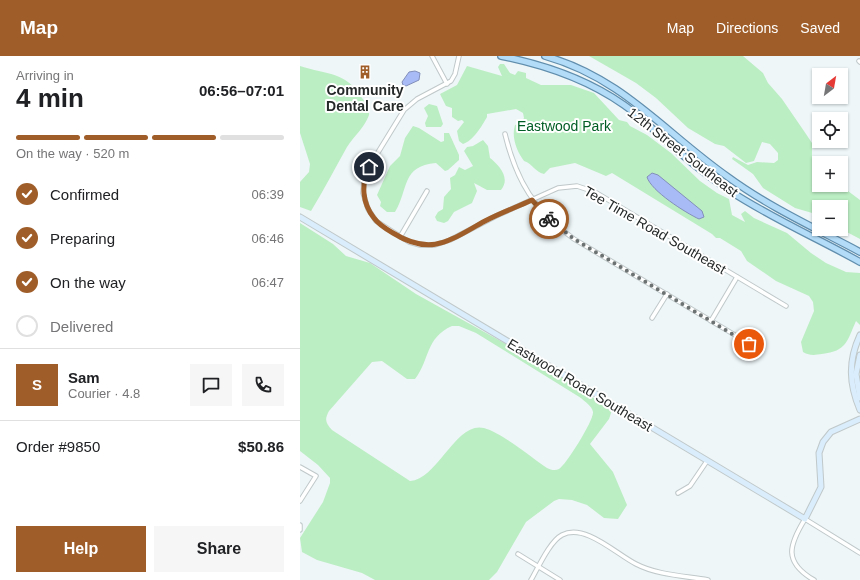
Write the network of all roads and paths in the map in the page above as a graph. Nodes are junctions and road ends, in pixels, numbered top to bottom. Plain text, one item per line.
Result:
1 (432, 56) edge
2 (459, 56) edge
3 (501, 56) edge
4 (545, 56) edge
5 (447, 84) junction
6 (504, 134) dead end
7 (427, 191) dead end
8 (532, 200) junction
9 (300, 217) edge
10 (400, 237) junction
11 (860, 252) edge
12 (860, 262) edge
13 (737, 277) junction
14 (667, 294) junction
15 (786, 306) dead end
16 (652, 318) dead end
17 (711, 321) junction
18 (860, 335) edge
19 (760, 350) dead end
20 (860, 355) edge
21 (860, 398) edge
22 (860, 410) edge
23 (860, 419) edge
24 (707, 461) junction
25 (300, 467) edge
26 (678, 493) dead end
27 (300, 502) edge
28 (805, 519) junction
29 (300, 525) edge
30 (300, 530) edge
31 (860, 553) edge
32 (518, 554) dead end
33 (538, 567) junction
34 (686, 578) edge
35 (531, 580) edge
36 (560, 580) edge
37 (708, 580) edge
38 (814, 580) edge

1 - 5 street
2 - 5 street
3 - 12 main road, 12th Street Southeast
4 - 11 main road, 12th Street Southeast
5 - 10 street, Tee Time Road Southeast
6 - 8 street
7 - 10 street
8 - 10 street, Tee Time Road Southeast
8 - 13 street, Tee Time Road Southeast
8 - 14 street
9 - 24 street, Eastwood Road Southeast
13 - 15 street, Tee Time Road Southeast
13 - 17 street
14 - 16 street
14 - 17 street
17 - 19 street
18 - 22 street
20 - 21 street
23 - 28 street
24 - 26 street
24 - 28 street, Eastwood Road Southeast
25 - 27 street
28 - 31 street, Eastwood Road Southeast
28 - 38 street
29 - 30 street
32 - 33 street
33 - 34 street
33 - 35 street
33 - 36 street
34 - 37 street

